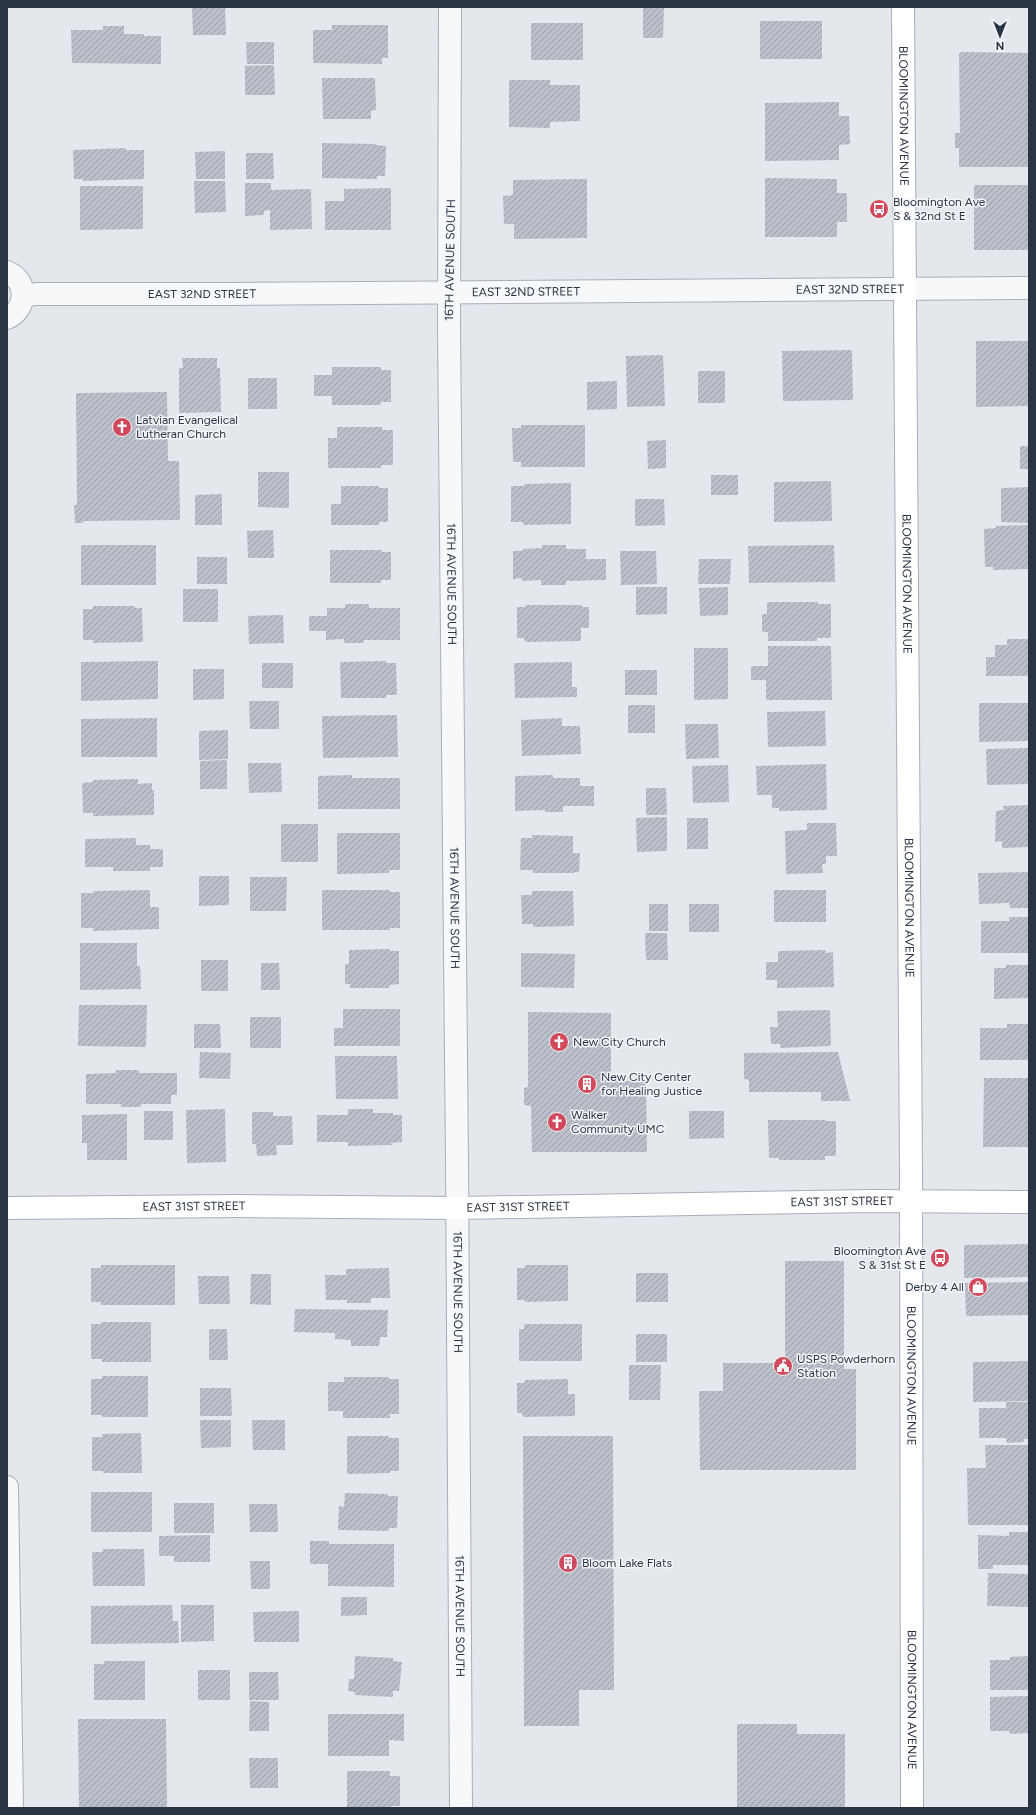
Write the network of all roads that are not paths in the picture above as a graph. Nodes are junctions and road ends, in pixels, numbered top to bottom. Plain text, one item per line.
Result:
1 (450, 7) edge
2 (903, 7) edge
3 (7, 272) edge
4 (904, 288) junction
5 (1029, 288) edge
6 (450, 292) junction
7 (23, 296) junction
8 (7, 318) edge
9 (910, 1202) junction
10 (1029, 1202) edge
11 (7, 1208) edge
12 (458, 1208) junction
13 (7, 1487) edge
14 (12, 1808) edge
15 (461, 1808) edge
16 (912, 1808) edge

1 - 6 street, 16TH AVENUE SOUTH
2 - 4 street, BLOOMINGTON AVENUE
3 - 7 street
4 - 5 street, EAST 32ND STREET
4 - 6 street, EAST 32ND STREET
4 - 9 street, BLOOMINGTON AVENUE
6 - 7 street, EAST 32ND STREET
6 - 12 street, 16TH AVENUE SOUTH
7 - 8 street
9 - 10 street, EAST 31ST STREET
9 - 12 street, EAST 31ST STREET
9 - 16 street, BLOOMINGTON AVENUE
11 - 12 street, EAST 31ST STREET
12 - 15 street, 16TH AVENUE SOUTH
13 - 14 street

